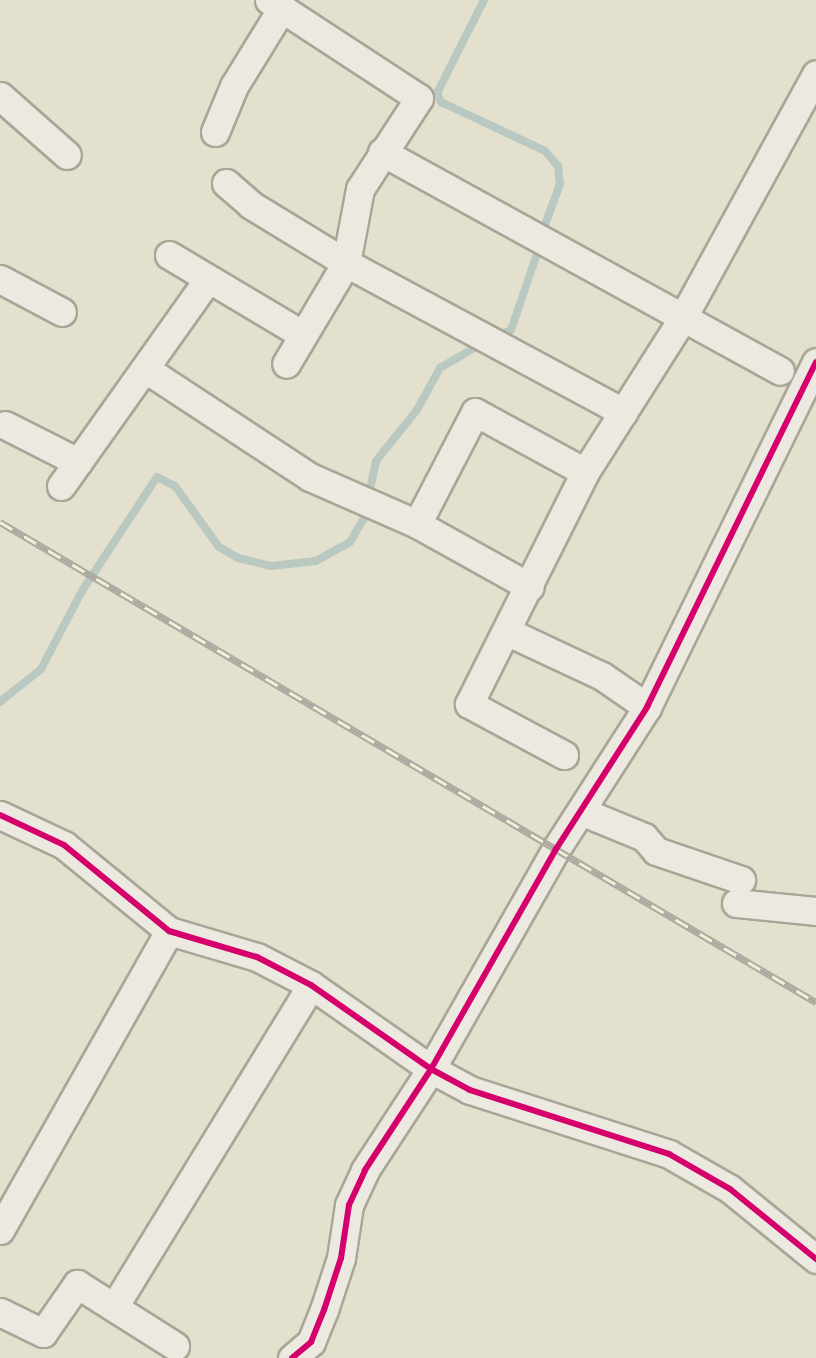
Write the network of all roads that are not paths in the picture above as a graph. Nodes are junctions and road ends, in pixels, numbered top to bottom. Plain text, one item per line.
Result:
1 (275, 4) edge
2 (816, 74) edge
3 (0, 96) edge
4 (215, 132) dead end
5 (382, 152) junction
6 (67, 155) dead end
7 (225, 183) dead end
8 (169, 255) dead end
9 (346, 263) junction
10 (0, 279) edge
11 (208, 279) junction
12 (62, 312) dead end
13 (682, 319) junction
14 (303, 335) junction
15 (816, 362) edge
16 (286, 364) dead end
17 (147, 370) junction
18 (780, 371) dead end
19 (623, 412) junction
20 (5, 425) dead end
21 (78, 462) junction
22 (585, 472) junction
23 (61, 486) dead end
24 (417, 524) junction
25 (530, 587) junction
26 (508, 632) junction
27 (647, 707) junction
28 (564, 755) dead end
29 (583, 812) junction
30 (0, 815) edge
31 (816, 911) edge
32 (169, 932) junction
33 (311, 985) junction
34 (431, 1069) junction
35 (0, 1230) edge
36 (816, 1259) edge
37 (114, 1307) junction
38 (0, 1312) edge
39 (175, 1346) dead end
40 (292, 1358) edge

1 - 4 street
1 - 5 street
2 - 13 street
3 - 6 street
5 - 9 street
5 - 13 street
7 - 9 street
8 - 11 street
9 - 14 street
9 - 19 street
10 - 12 street
11 - 14 street
11 - 17 street
13 - 18 street
13 - 19 street
14 - 16 street
15 - 27 street
17 - 21 street
17 - 24 street
19 - 22 street
20 - 21 street
21 - 23 street
22 - 24 street
22 - 25 street
24 - 25 street
25 - 26 street
26 - 27 street
26 - 28 street
27 - 29 street
29 - 31 street
29 - 34 street
30 - 32 street
32 - 33 street
32 - 35 street
33 - 34 street
33 - 37 street
34 - 36 street
34 - 40 street
37 - 38 street
37 - 39 street

